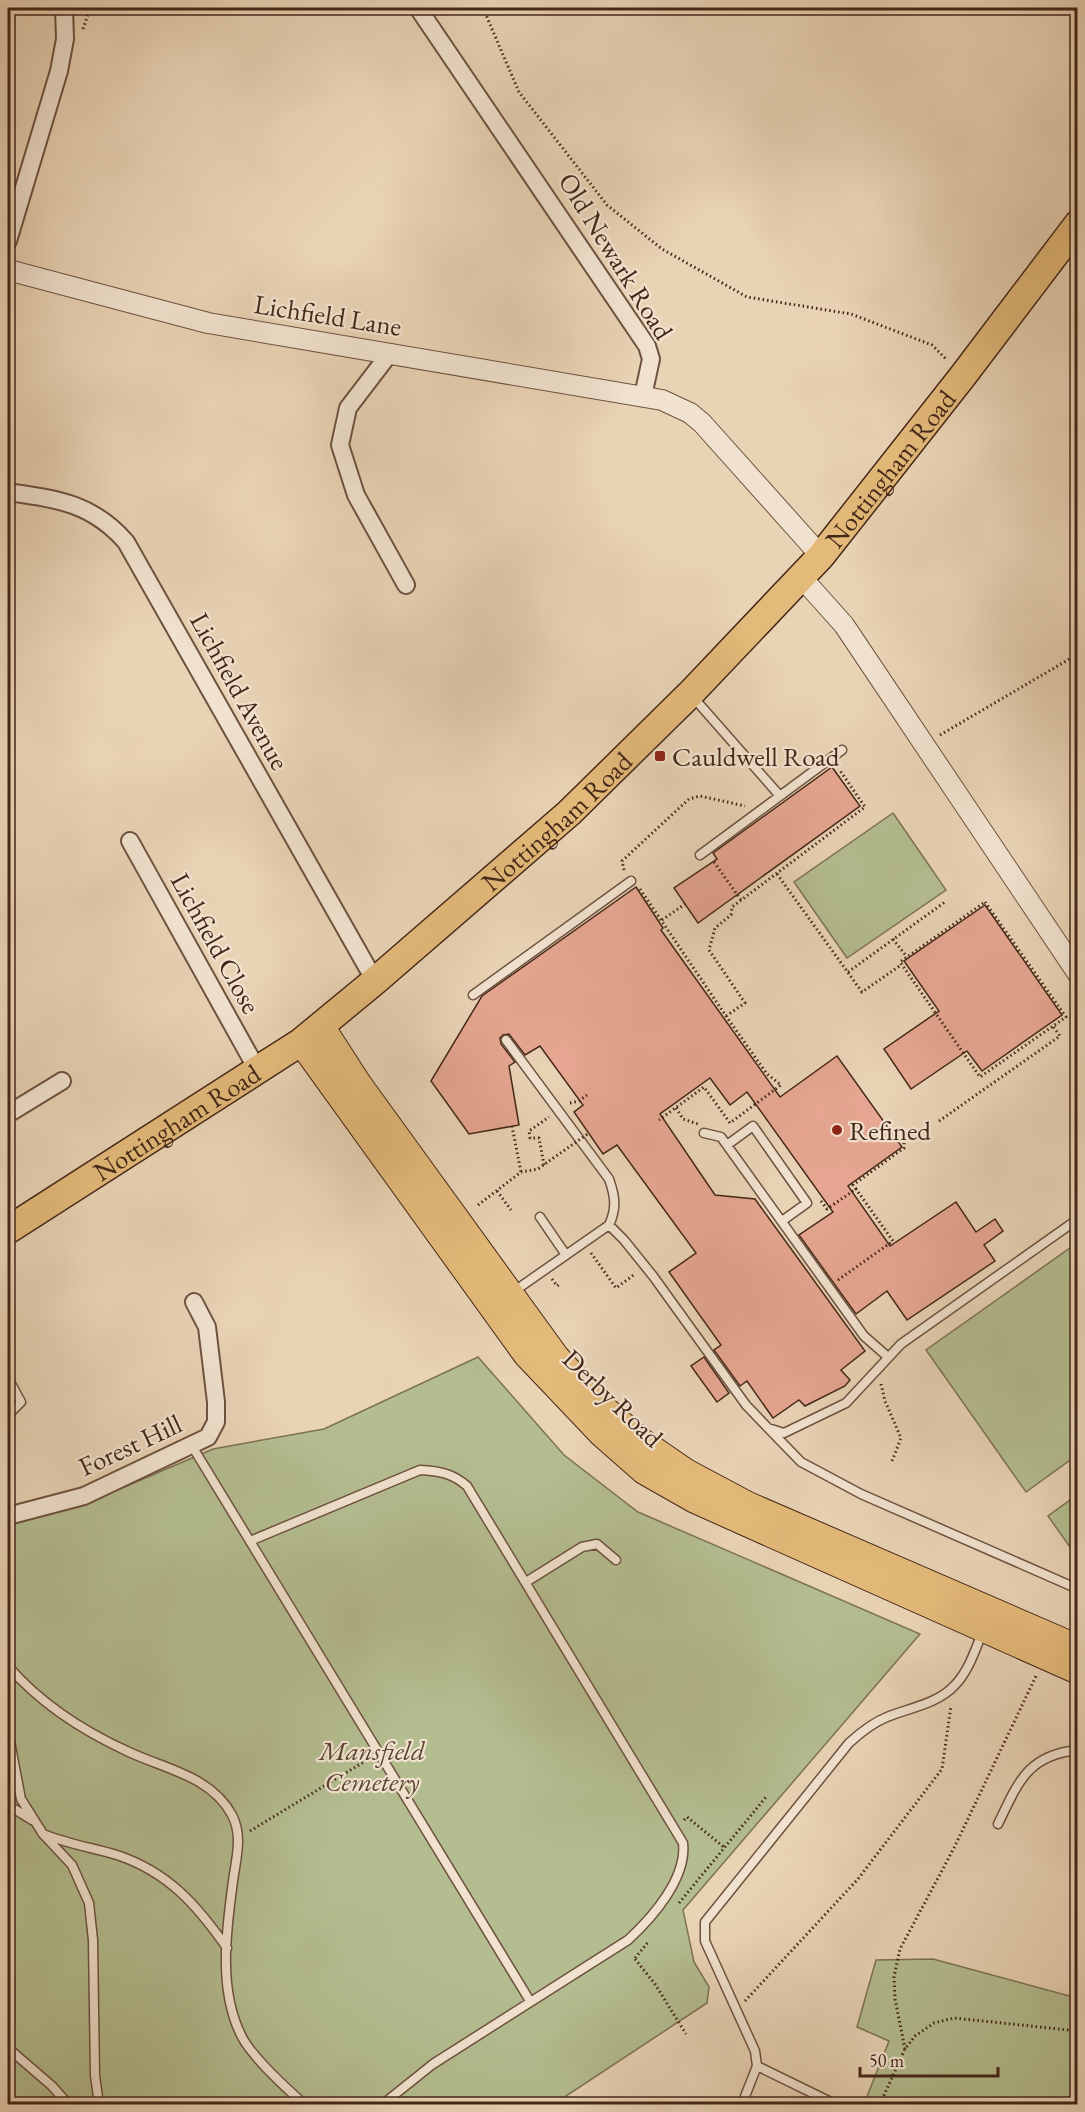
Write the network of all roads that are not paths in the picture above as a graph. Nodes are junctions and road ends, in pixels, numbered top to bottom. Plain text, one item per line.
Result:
1 (64, 8) edge
2 (418, 8) edge
3 (1077, 224) edge
4 (8, 241) edge
5 (8, 270) edge
6 (390, 353) junction
7 (643, 396) junction
8 (8, 492) edge
9 (821, 556) junction
10 (802, 578) junction
11 (406, 585) dead end
12 (690, 694) junction
13 (842, 750) dead end
14 (780, 796) junction
15 (130, 841) dead end
16 (703, 853) road end
17 (631, 881) road end
18 (1077, 974) edge
19 (375, 981) junction
20 (474, 995) dead end
21 (311, 1034) junction
22 (506, 1040) dead end
23 (258, 1071) junction
24 (62, 1081) dead end
25 (8, 1114) edge
26 (704, 1133) dead end
27 (727, 1145) junction
28 (540, 1217) dead end
29 (1077, 1219) edge
30 (782, 1221) junction
31 (609, 1226) junction
32 (8, 1230) edge
33 (566, 1255) junction
34 (510, 1294) junction
35 (194, 1302) dead end
36 (888, 1357) junction
37 (8, 1378) edge
38 (8, 1415) edge
39 (768, 1428) junction
40 (192, 1446) junction
41 (8, 1516) edge
42 (250, 1541) junction
43 (616, 1560) dead end
44 (526, 1582) junction
45 (1077, 1589) edge
46 (988, 1620) junction
47 (1077, 1647) edge
48 (8, 1666) edge
49 (1077, 1671) edge
50 (8, 1731) edge
51 (1077, 1750) edge
52 (8, 1805) edge
53 (35, 1821) junction
54 (999, 1824) dead end
55 (43, 1834) junction
56 (227, 1948) junction
57 (530, 2001) junction
58 (8, 2048) edge
59 (757, 2066) junction
60 (68, 2104) edge
61 (99, 2104) edge
62 (304, 2104) edge
63 (383, 2104) edge
64 (742, 2104) edge
65 (835, 2104) edge

1 - 4 street
2 - 7 street, Old Newark Road
3 - 9 highway, Nottingham Road
5 - 6 street, Lichfield Lane
6 - 7 street, Lichfield Lane
6 - 11 street
7 - 9 street
8 - 19 street, Lichfield Avenue
9 - 10 highway, Nottingham Road
10 - 12 highway, Nottingham Road
10 - 18 street
12 - 14 lane
12 - 19 highway, Nottingham Road
13 - 14 lane
14 - 16 lane
15 - 23 street, Lichfield Close
17 - 20 lane
19 - 21 highway, Nottingham Road
21 - 23 highway, Nottingham Road
21 - 34 main road, Derby Road
21 - 46 main road, Derby Road
22 - 31 lane
23 - 32 highway, Nottingham Road
24 - 25 street
26 - 27 lane
27 - 30 lane
27 - 30 lane
28 - 33 lane
29 - 36 lane
30 - 36 lane
31 - 33 lane
31 - 39 lane
33 - 34 lane
34 - 46 main road, Derby Road
35 - 40 street, Forest Hill
36 - 39 lane
37 - 38 lane
39 - 45 lane
40 - 41 street, Forest Hill
40 - 42 lane
42 - 44 lane
42 - 57 lane
43 - 44 lane
44 - 57 lane
46 - 47 main road, Derby Road
46 - 49 main road, Derby Road
46 - 59 lane
48 - 56 lane
50 - 53 lane
51 - 54 lane
52 - 53 lane
53 - 55 lane
55 - 56 lane
55 - 61 lane
56 - 62 lane
57 - 63 lane
58 - 60 lane
59 - 64 lane
59 - 65 lane

